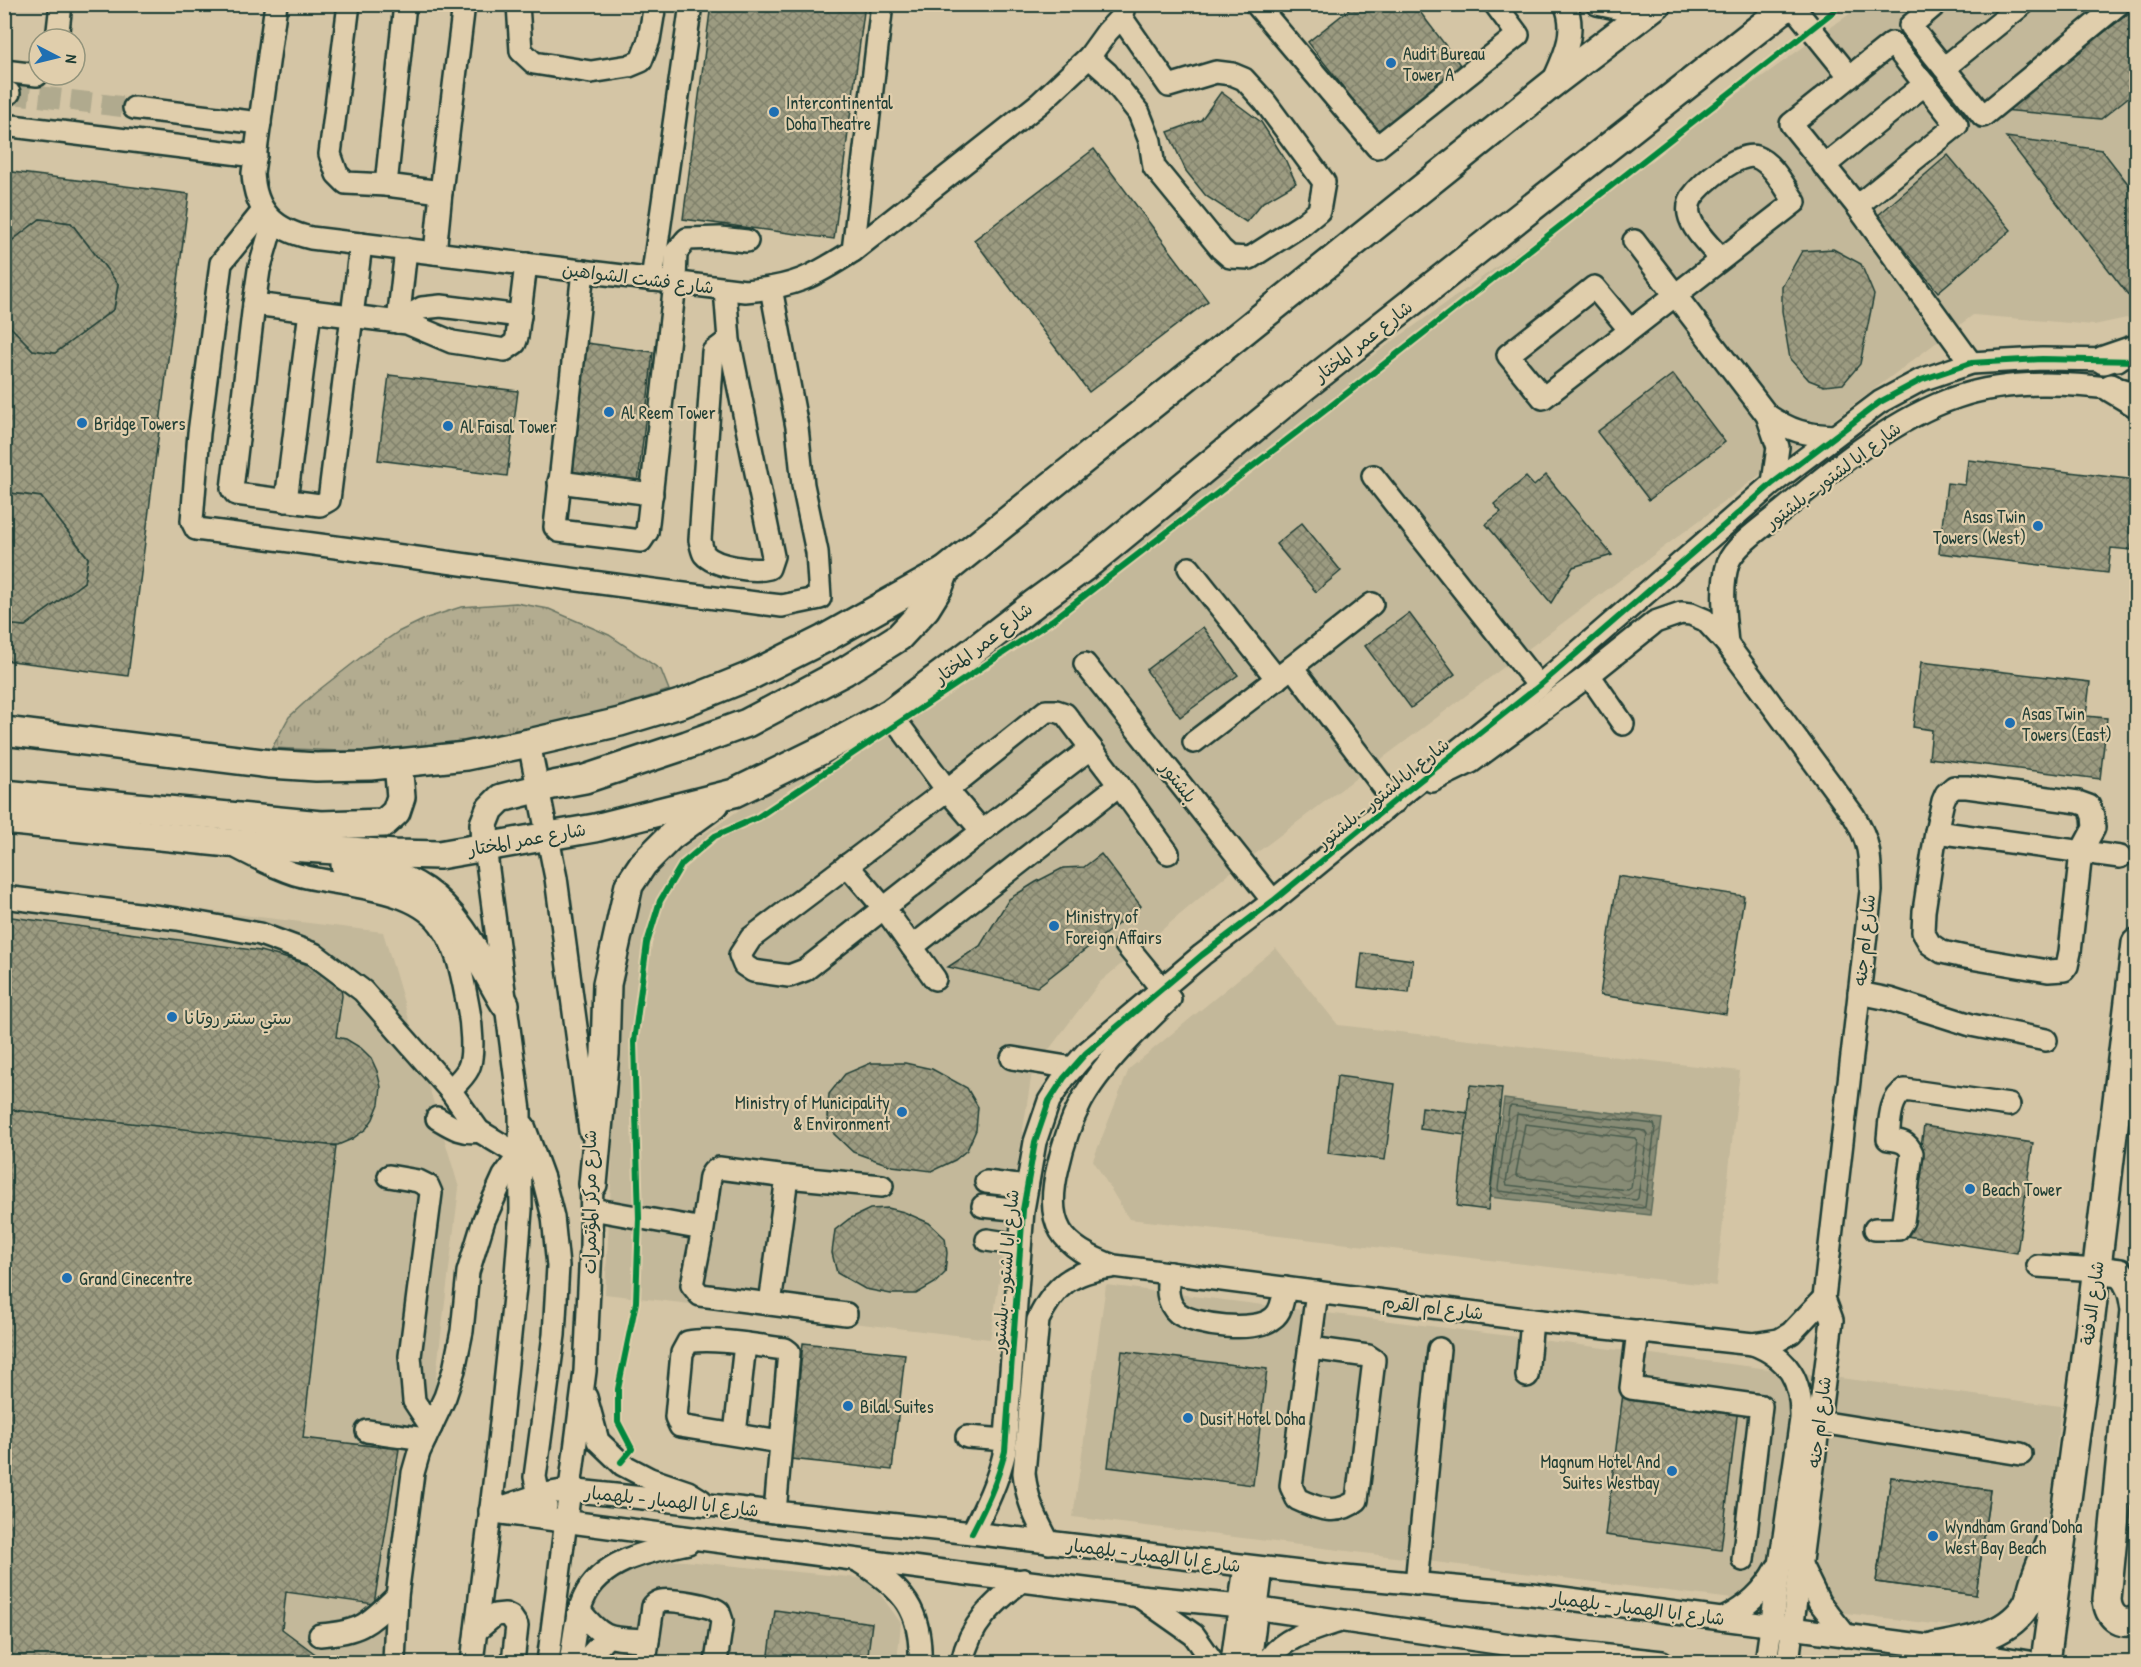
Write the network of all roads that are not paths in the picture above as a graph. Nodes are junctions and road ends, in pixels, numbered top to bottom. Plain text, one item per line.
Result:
1 (61, 4) edge
2 (276, 4) edge
3 (349, 4) edge
4 (405, 4) edge
5 (464, 4) edge
6 (518, 4) edge
7 (655, 4) edge
8 (692, 4) edge
9 (882, 4) edge
10 (1256, 4) edge
11 (1495, 4) edge
12 (1565, 4) edge
13 (1597, 4) edge
14 (1790, 4) edge
15 (1936, 4) edge
16 (2023, 4) edge
17 (2119, 4) edge
18 (1651, 9) edge
19 (1123, 11) edge
20 (58, 27) edge
21 (1089, 57) junction
22 (1944, 68) junction
23 (4, 71) edge
24 (27, 74) edge
25 (1850, 77) junction
26 (1552, 84) junction
27 (1925, 84) junction
28 (134, 112) tunnel mouth
29 (4, 125) edge
30 (259, 127) junction
31 (255, 156) junction
32 (1824, 165) junction
33 (386, 185) junction
34 (441, 192) junction
35 (1857, 206) junction
36 (268, 216) junction
37 (747, 241) dead end
38 (1634, 242) dead end
39 (362, 244) junction
40 (406, 249) junction
41 (853, 251) junction
42 (435, 253) junction
43 (1721, 259) junction
44 (526, 264) junction
45 (583, 271) junction
46 (652, 280) junction
47 (675, 283) junction
48 (771, 288) junction
49 (725, 289) junction
50 (1675, 295) junction
51 (254, 304) junction
52 (310, 311) junction
53 (353, 316) junction
54 (520, 316) junction
55 (398, 322) junction
56 (1629, 329) junction
57 (729, 340) junction
58 (2136, 349) edge
59 (2104, 360) junction
60 (2136, 361) edge
61 (1971, 363) junction
62 (2124, 390) edge
63 (2136, 403) edge
64 (1767, 415) junction
65 (1834, 436) junction
66 (1373, 476) dead end
67 (560, 482) junction
68 (1773, 483) junction
69 (652, 494) junction
70 (286, 501) junction
71 (1189, 568) dead end
72 (945, 571) junction
73 (1372, 604) dead end
74 (1727, 644) junction
75 (1085, 664) dead end
76 (1284, 673) junction
77 (1589, 675) junction
78 (1539, 686) junction
79 (890, 714) junction
80 (1623, 724) dead end
81 (4, 731) edge
82 (1194, 742) dead end
83 (529, 743) junction
84 (1091, 748) junction
85 (398, 764) junction
86 (1119, 785) junction
87 (538, 789) junction
88 (947, 790) junction
89 (734, 793) junction
90 (4, 794) edge
91 (1401, 796) junction
92 (4, 820) edge
93 (982, 831) junction
94 (1936, 832) junction
95 (547, 837) junction
96 (229, 843) junction
97 (300, 847) junction
98 (486, 847) junction
99 (2081, 852) junction
100 (1168, 853) dead end
101 (2120, 857) dead end
102 (847, 865) junction
103 (4, 897) edge
104 (1273, 901) junction
105 (884, 908) junction
106 (2136, 943) edge
107 (1126, 945) dead end
108 (912, 947) junction
109 (1202, 955) junction
110 (935, 979) dead end
111 (1162, 989) junction
112 (1859, 993) junction
113 (505, 1004) junction
114 (2046, 1040) dead end
115 (1011, 1065) dead end
116 (1069, 1073) junction
117 (444, 1104) junction
118 (2009, 1105) dead end
119 (520, 1111) junction
120 (477, 1128) junction
121 (519, 1155) junction
122 (389, 1176) dead end
123 (787, 1177) junction
124 (986, 1182) dead end
125 (882, 1186) dead end
126 (1027, 1186) junction
127 (593, 1197) junction
128 (982, 1206) dead end
129 (1023, 1210) junction
130 (704, 1228) junction
131 (1875, 1229) dead end
132 (987, 1240) dead end
133 (1020, 1245) junction
134 (1114, 1266) junction
135 (2038, 1266) dead end
136 (2096, 1270) junction
137 (1169, 1273) junction
138 (1285, 1288) junction
139 (1317, 1293) junction
140 (1824, 1298) junction
141 (770, 1304) junction
142 (846, 1314) dead end
143 (1532, 1320) junction
144 (1638, 1331) junction
145 (745, 1344) junction
146 (1753, 1344) junction
147 (1310, 1348) junction
148 (1439, 1348) dead end
149 (585, 1371) junction
150 (1527, 1376) dead end
151 (1820, 1422) junction
152 (367, 1431) dead end
153 (428, 1433) junction
154 (735, 1434) junction
155 (967, 1437) dead end
156 (1006, 1440) junction
157 (780, 1442) junction
158 (2021, 1454) dead end
159 (568, 1490) junction
160 (539, 1495) junction
161 (710, 1505) junction
162 (490, 1511) junction
163 (775, 1512) junction
164 (2065, 1515) junction
165 (565, 1521) junction
166 (972, 1533) junction
167 (700, 1540) junction
168 (1049, 1543) junction
169 (855, 1559) junction
170 (1743, 1560) dead end
171 (1790, 1562) junction
172 (1253, 1567) junction
173 (1023, 1580) junction
174 (1416, 1584) junction
175 (397, 1596) junction
176 (1140, 1596) junction
177 (1248, 1608) junction
178 (580, 1611) junction
179 (1723, 1619) junction
180 (2136, 1620) edge
181 (1343, 1621) junction
182 (1771, 1626) junction
183 (1792, 1628) junction
184 (476, 1631) junction
185 (320, 1635) dead end
186 (1846, 1636) junction
187 (607, 1637) junction
188 (648, 1641) junction
189 (1935, 1647) junction
190 (394, 1662) edge
191 (472, 1662) edge
192 (513, 1662) edge
193 (548, 1662) edge
194 (570, 1662) edge
195 (584, 1662) edge
196 (645, 1662) edge
197 (716, 1662) edge
198 (920, 1662) edge
199 (962, 1662) edge
200 (1214, 1662) edge
201 (1232, 1662) edge
202 (1250, 1662) edge
203 (1267, 1662) edge
204 (1662, 1662) edge
205 (1766, 1662) edge
206 (1788, 1662) edge
207 (2029, 1662) edge
208 (2045, 1662) edge

1 - 20 street
2 - 30 street
3 - 33 street
4 - 33 street
5 - 34 street
6 - 7 street
8 - 46 street
9 - 41 street
10 - 11 street
12 - 26 street
13 - 18 street
14 - 25 street
14 - 79 main road, شارع عمر المختار
15 - 22 street
16 - 22 street
17 - 22 street
18 - 26 main road
19 - 21 street, شارع فشت الشواهين
19 - 21 street
21 - 41 street, شارع فشت الشواهين
23 - 24 street
25 - 27 street
25 - 32 street
26 - 72 main road
27 - 32 street
27 - 35 street
28 - 30 street
29 - 31 street
30 - 31 street
31 - 36 street
32 - 35 street
33 - 34 street
34 - 42 street
35 - 61 street
36 - 39 street, شارع فشت الشواهين
36 - 48 street
36 - 51 street
37 - 47 street
38 - 50 street
39 - 40 street, شارع فشت الشواهين
39 - 53 street
40 - 42 street, شارع فشت الشواهين
40 - 55 street
41 - 48 street, شارع فشت الشواهين
42 - 44 street, شارع فشت الشواهين
43 - 43 street
43 - 50 street
44 - 45 street, شارع فشت الشواهين
44 - 54 street
45 - 46 street, شارع فشت الشواهين
45 - 67 street
46 - 47 street, شارع فشت الشواهين
47 - 49 street, شارع فشت الشواهين
47 - 69 street
48 - 49 street, شارع فشت الشواهين
49 - 57 street
50 - 56 street
50 - 64 street
51 - 52 street
51 - 70 street
52 - 53 street
52 - 70 street
53 - 55 street
53 - 70 street
54 - 55 street
54 - 55 street
56 - 56 street
57 - 57 street
58 - 59 main road
59 - 60 street, شارع ابا لشتور - بلشتور
59 - 61 street, شارع ابا لشتور - بلشتور
61 - 65 street, شارع ابا لشتور - بلشتور
62 - 63 main road
62 - 74 street, شارع ابا لشتور - بلشتور
64 - 65 street
64 - 68 street
65 - 68 street, شارع ابا لشتور - بلشتور
66 - 78 street
67 - 69 street
67 - 69 street
68 - 78 street, شارع ابا لشتور - بلشتور
71 - 76 street
72 - 83 main road
72 - 87 main road
73 - 76 street
74 - 77 street, شارع ام جنه
74 - 112 street, شارع ام جنه
75 - 104 street, بلشتور
76 - 82 street
76 - 91 street
77 - 80 street
77 - 91 street, شارع ام جنه
78 - 91 street, شارع ابا لشتور - بلشتور
79 - 88 street
79 - 89 main road, شارع عمر المختار
81 - 85 main road
83 - 85 main road
83 - 87 street, شارع مركز المؤتمرات
84 - 86 street
84 - 88 street
84 - 93 street
85 - 90 main road
86 - 100 street
86 - 108 street
87 - 95 street, شارع مركز المؤتمرات
87 - 98 main road
88 - 93 street
88 - 102 street
89 - 95 main road, شارع عمر المختار
89 - 127 main road
91 - 104 street, شارع ابا لشتور - بلشتور
92 - 96 main road, شارع عمر المختار
93 - 105 street
94 - 99 street
94 - 99 street
94 - 99 street
95 - 98 main road, شارع عمر المختار
95 - 127 street, شارع مركز المؤتمرات
96 - 97 main road, شارع عمر المختار
96 - 117 street
97 - 98 main road, شارع عمر المختار
97 - 113 main road
98 - 113 street
99 - 101 street
102 - 105 street
102 - 105 street
103 - 117 street
104 - 109 street, شارع ابا لشتور - بلشتور
105 - 108 street
106 - 136 main road, شارع الدفنة
107 - 111 street
108 - 110 street
109 - 111 street, شارع ابا لشتور - بلشتور
109 - 134 street, شارع ام القرم
111 - 116 street, شارع ابا لشتور - بلشتور
112 - 114 street
112 - 140 street, شارع ام جنه
113 - 119 street
115 - 116 street
116 - 126 street, شارع ابا لشتور - بلشتور
117 - 120 street
117 - 120 street
118 - 131 street
119 - 121 street
119 - 160 street
120 - 121 street
121 - 153 street
121 - 162 street
122 - 153 street
123 - 125 street
123 - 130 street
123 - 141 street
124 - 126 street
126 - 129 street, شارع ابا لشتور - بلشتور
127 - 130 street
127 - 149 street, شارع مركز المؤتمرات
128 - 129 street
129 - 133 street, شارع ابا لشتور - بلشتور
130 - 141 street
132 - 133 street
133 - 156 street, شارع ابا لشتور - بلشتور
134 - 137 street, شارع ام القرم
134 - 168 street, شارع ام القرم
135 - 136 street
136 - 164 main road, شارع الدفنة
136 - 180 main road
137 - 138 street, شارع ام القرم
137 - 138 street
138 - 139 street, شارع ام القرم
139 - 143 street, شارع ام القرم
139 - 147 street
140 - 146 street, شارع ام القرم
140 - 151 street, شارع ام جنه
141 - 142 street
143 - 144 street, شارع ام القرم
143 - 150 street
144 - 146 street, شارع ام القرم
144 - 170 street
145 - 154 street
145 - 154 street
145 - 157 street
146 - 171 street, شارع ام القرم
147 - 147 street
148 - 174 street
149 - 159 street, شارع مركز المؤتمرات
149 - 161 street
151 - 158 street
151 - 171 street, شارع ام جنه
152 - 153 street
153 - 175 street
154 - 157 street
155 - 156 street
156 - 166 street, شارع ابا لشتور - بلشتور
157 - 163 street
159 - 160 street, شارع ابا الهمبار - بلهمبار
159 - 161 street, شارع ابا الهمبار - بلهمبار
159 - 165 street, شارع مركز المؤتمرات
160 - 162 street, شارع ابا الهمبار - بلهمبار
160 - 165 street
161 - 163 street, شارع ابا الهمبار - بلهمبار
162 - 165 street, شارع ابا الهمبار - بلهمبار
162 - 184 street
163 - 166 street, شارع ابا الهمبار - بلهمبار
164 - 189 main road
164 - 208 main road, شارع الدفنة
165 - 167 street, شارع ابا الهمبار - بلهمبار
165 - 193 street, شارع مركز المؤتمرات
166 - 168 street, شارع ابا الهمبار - بلهمبار
167 - 169 street, شارع ابا الهمبار - بلهمبار
167 - 178 street
168 - 172 street, شارع ابا الهمبار - بلهمبار
169 - 173 street, شارع ابا الهمبار - بلهمبار
169 - 198 street
171 - 179 street
171 - 182 street, شارع ام القرم
171 - 183 street, شارع ام جنه
171 - 186 street
172 - 174 street, شارع ابا الهمبار - بلهمبار
172 - 177 street
173 - 176 street, شارع ابا الهمبار - بلهمبار
173 - 199 street
174 - 179 street, شارع ابا الهمبار - بلهمبار
175 - 185 street
175 - 190 street
176 - 177 street, شارع ابا الهمبار - بلهمبار
176 - 200 street
177 - 181 street, شارع ابا الهمبار - بلهمبار
177 - 201 street
177 - 202 street
178 - 187 street
178 - 194 street
179 - 182 street, شارع ابا الهمبار - بلهمبار
181 - 203 street
181 - 204 street, شارع ابا الهمبار - بلهمبار
182 - 183 street, شارع ابا الهمبار - بلهمبار
182 - 205 street, شارع ام القرم
183 - 186 street, شارع ابا الهمبار - بلهمبار
183 - 206 street, شارع ام جنه
184 - 191 street
184 - 192 street
186 - 189 street, شارع ابا الهمبار - بلهمبار
187 - 188 street
187 - 195 street
188 - 196 street
188 - 197 street
189 - 207 street, شارع ابا الهمبار - بلهمبار

